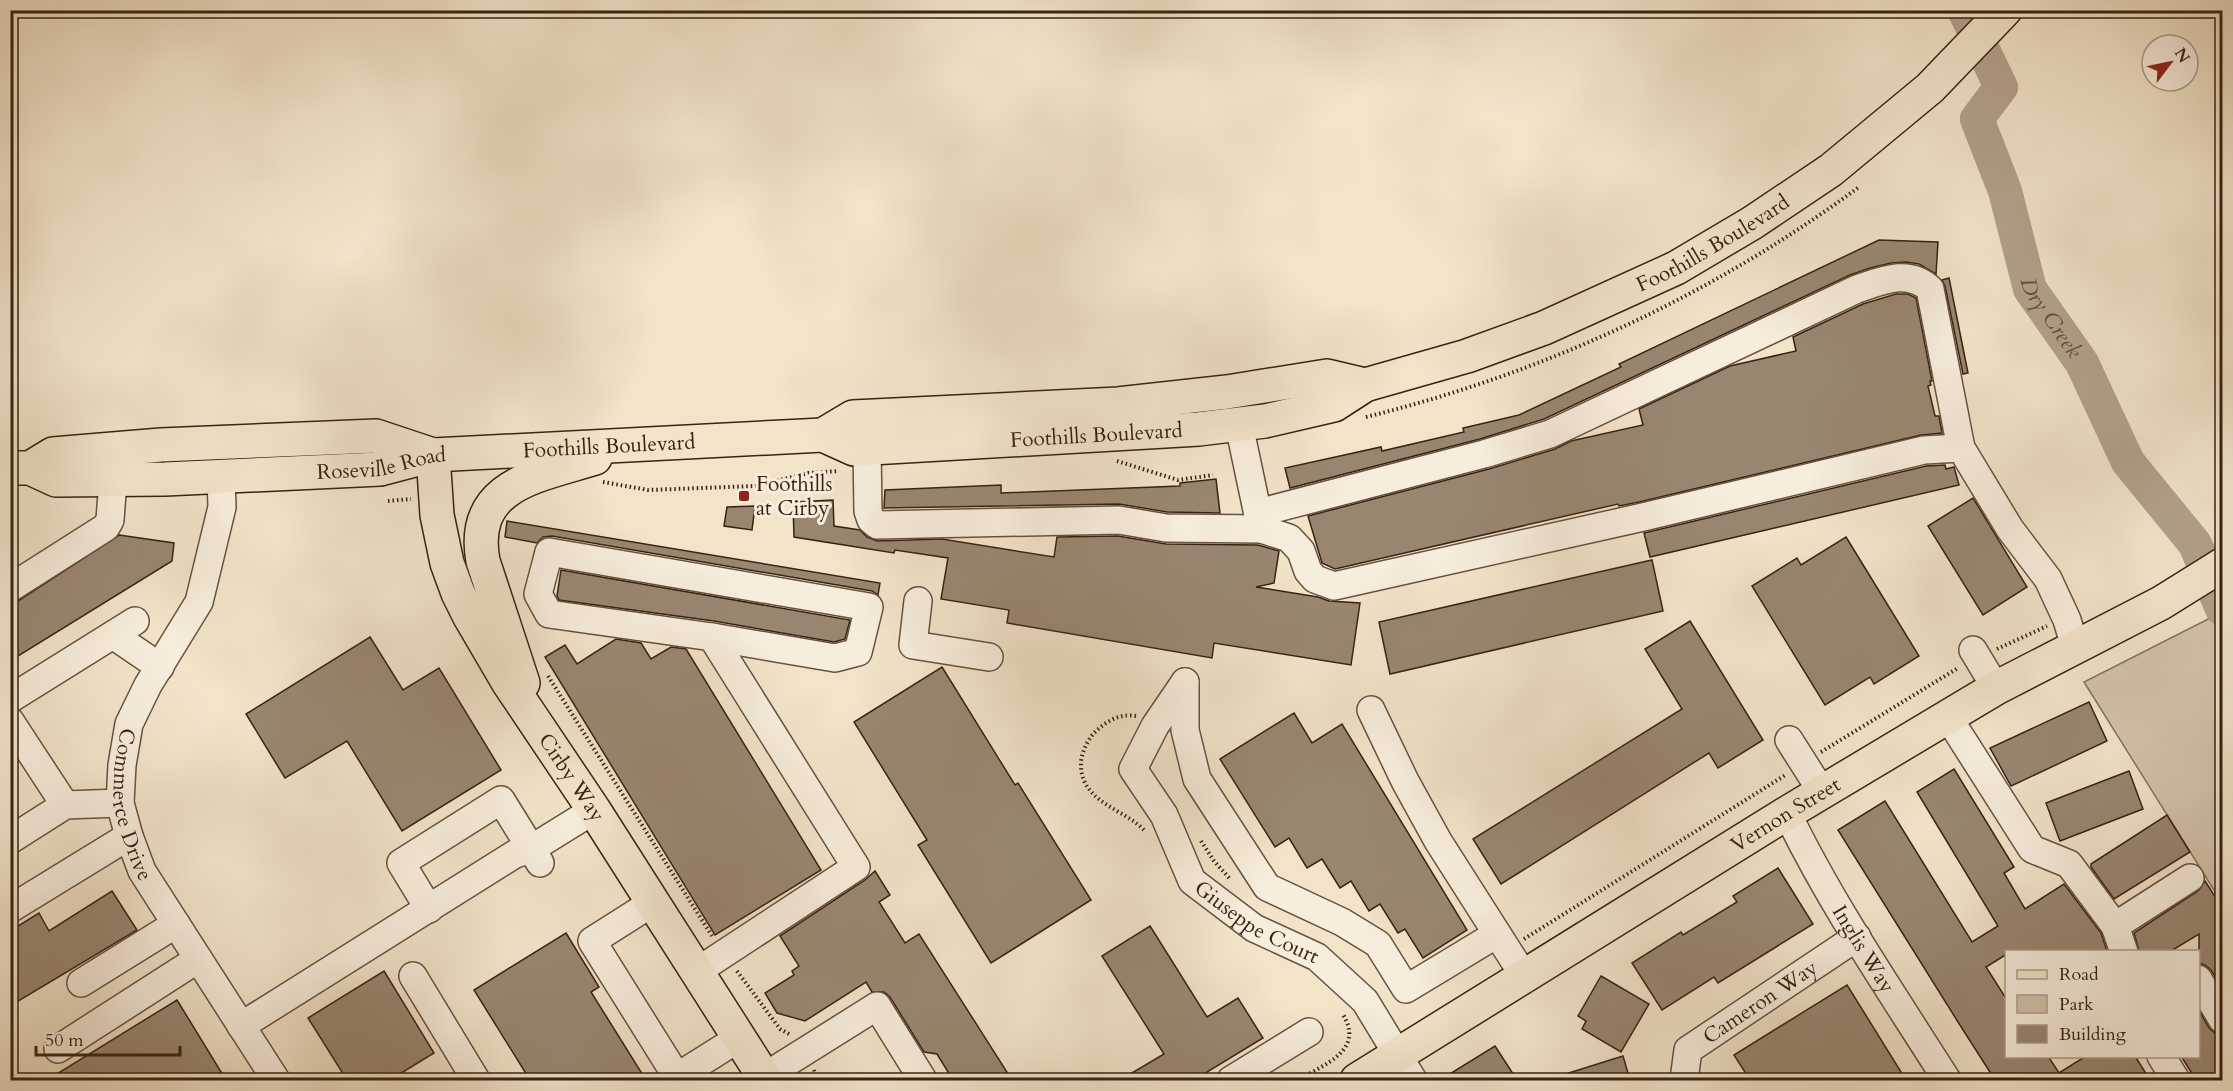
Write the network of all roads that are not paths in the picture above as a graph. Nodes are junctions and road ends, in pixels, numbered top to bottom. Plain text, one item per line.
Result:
1 (2005, 10) edge
2 (1365, 385) junction
3 (1239, 425) junction
4 (823, 435) junction
5 (639, 443) junction
6 (1961, 447) junction
7 (867, 448) junction
8 (433, 455) junction
9 (20, 468) edge
10 (221, 476) junction
11 (113, 480) junction
12 (1260, 521) junction
13 (2223, 565) edge
14 (10, 588) edge
15 (918, 601) dead end
16 (2071, 633) junction
17 (712, 637) junction
18 (1975, 654) road end
19 (989, 657) dead end
20 (160, 667) junction
21 (1996, 688) junction
22 (10, 699) edge
23 (1371, 711) dead end
24 (1948, 717) junction
25 (10, 721) edge
26 (537, 725) junction
27 (1789, 740) dead end
28 (1822, 792) junction
29 (120, 803) junction
30 (65, 805) junction
31 (594, 810) junction
32 (1787, 813) junction
33 (129, 836) junction
34 (10, 840) edge
35 (536, 856) junction
36 (2190, 878) dead end
37 (652, 903) junction
38 (10, 909) edge
39 (429, 909) junction
40 (176, 924) junction
41 (2115, 926) junction
42 (1857, 937) junction
43 (2124, 950) edge
44 (1509, 954) junction
45 (198, 959) junction
46 (696, 972) junction
47 (413, 976) dead end
48 (2200, 981) edge
49 (81, 982) dead end
50 (2223, 1019) edge
51 (241, 1026) junction
52 (1309, 1032) dead end
53 (739, 1038) junction
54 (58, 1049) dead end
55 (2162, 1058) edge
56 (1406, 1067) edge
57 (466, 1077) edge
58 (763, 1079) edge
59 (276, 1080) edge
60 (923, 1080) edge
61 (1231, 1080) edge
62 (1357, 1080) edge
63 (1684, 1080) edge
64 (1947, 1080) edge
65 (2176, 1080) edge

1 - 2 main road, Foothills Boulevard
2 - 3 main road, Foothills Boulevard
2 - 4 main road, Foothills Boulevard
3 - 7 main road, Foothills Boulevard
3 - 12 street
4 - 5 main road, Foothills Boulevard
4 - 7 main road, Foothills Boulevard
5 - 8 main road, Foothills Boulevard
5 - 26 main road
6 - 12 street
6 - 12 street
6 - 16 street
7 - 12 street
8 - 9 main road, Roseville Road
8 - 10 main road, Roseville Road
8 - 26 main road, Cirby Way
9 - 11 main road, Roseville Road
10 - 11 main road, Roseville Road
10 - 20 street, Commerce Drive
11 - 14 street
13 - 16 main road, Vernon Street
15 - 19 street
16 - 21 main road, Vernon Street
17 - 17 street
17 - 46 street
18 - 21 street
20 - 22 street
20 - 29 street, Commerce Drive
21 - 24 main road, Vernon Street
23 - 44 street
24 - 28 main road, Vernon Street
24 - 41 street
25 - 30 street
26 - 31 main road, Cirby Way
27 - 28 street
28 - 32 main road, Vernon Street
29 - 30 street
29 - 33 street, Commerce Drive
30 - 34 street
31 - 35 street
31 - 37 main road, Cirby Way
32 - 42 street, Inglis Way
32 - 44 main road, Vernon Street
33 - 38 street
33 - 40 street, Commerce Drive
35 - 39 street
35 - 39 street
36 - 41 street
37 - 46 main road, Cirby Way
37 - 53 street
39 - 51 street
40 - 45 street, Commerce Drive
40 - 49 street
41 - 43 street
42 - 63 street, Cameron Way
42 - 64 street, Inglis Way
44 - 56 main road, Vernon Street
44 - 56 street, Giuseppe Court
45 - 51 street, Commerce Drive
45 - 54 street
46 - 53 main road, Cirby Way
47 - 57 street
48 - 50 street
51 - 59 street, Commerce Drive
52 - 61 street
53 - 58 main road, Cirby Way
55 - 65 street
56 - 62 main road, Vernon Street
58 - 60 street

